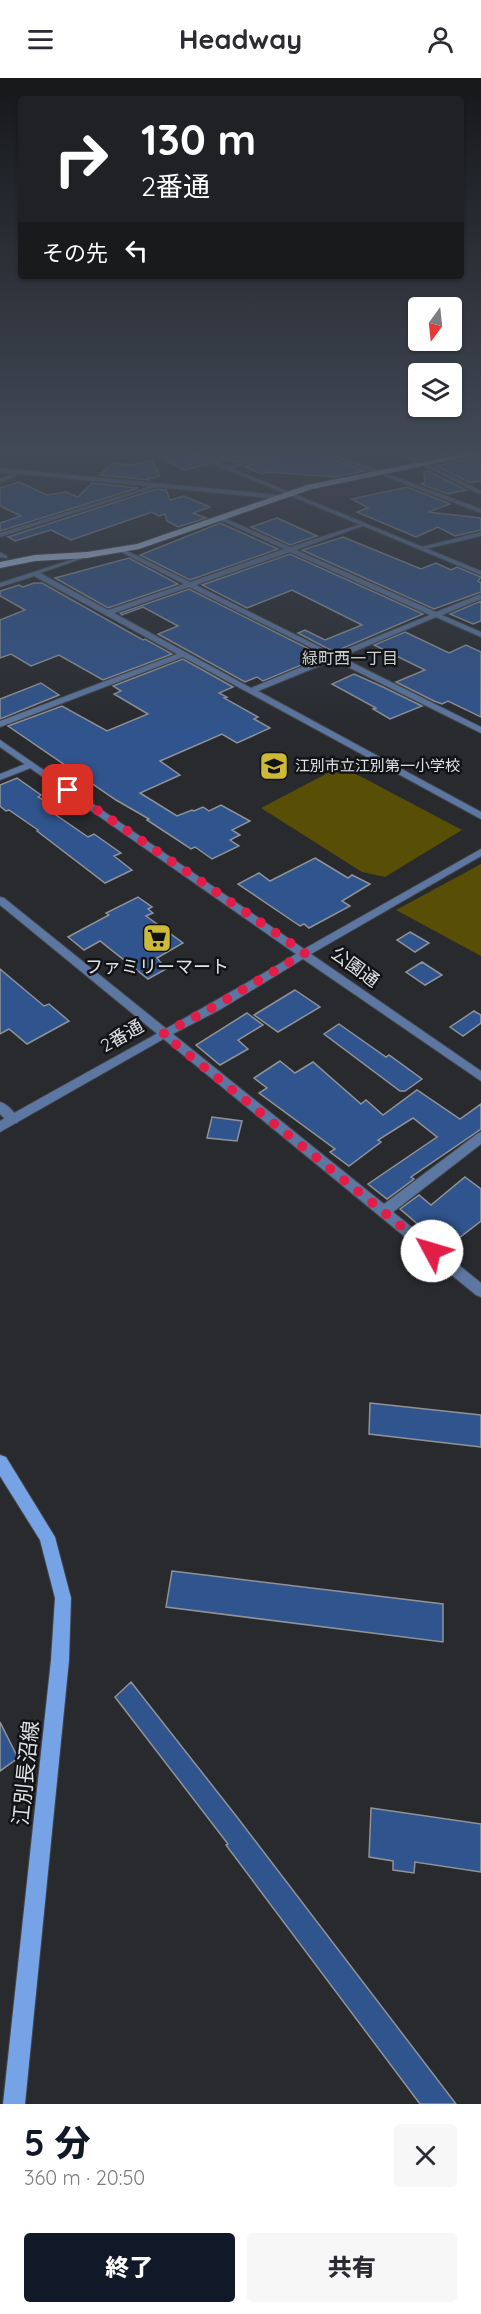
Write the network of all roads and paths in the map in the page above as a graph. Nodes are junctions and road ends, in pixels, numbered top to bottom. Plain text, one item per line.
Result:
1 (108, 546) edge
2 (141, 546) edge
3 (279, 546) edge
4 (302, 546) edge
5 (416, 546) edge
6 (432, 546) edge
7 (422, 548) junction
8 (121, 550) junction
9 (289, 550) junction
10 (87, 555) junction
11 (1, 559) edge
12 (481, 573) edge
13 (36, 574) junction
14 (0, 585) edge
15 (189, 585) junction
16 (481, 596) edge
17 (108, 613) junction
18 (435, 615) junction
19 (481, 635) edge
20 (183, 654) junction
21 (333, 657) junction
22 (251, 691) junction
23 (0, 724) edge
24 (481, 730) edge
25 (0, 743) edge
26 (30, 765) junction
27 (0, 777) edge
28 (481, 816) edge
29 (481, 852) edge
30 (0, 900) edge
31 (305, 953) junction
32 (163, 1034) junction
33 (481, 1077) edge
34 (0, 1106) edge
35 (13, 1120) junction
36 (0, 1127) edge
37 (481, 1137) edge
38 (383, 1212) junction
39 (481, 1291) edge
40 (0, 1462) edge
41 (14, 2104) edge

1 - 11 highway
2 - 8 highway
3 - 9 street
4 - 9 street
5 - 7 street
6 - 7 street
7 - 12 street
8 - 10 highway
8 - 15 street
9 - 15 street
9 - 18 street
10 - 11 highway
10 - 13 street
13 - 14 street
13 - 17 street
15 - 17 street
15 - 21 street
16 - 18 street
17 - 20 street
18 - 19 street
18 - 21 street
20 - 22 street
20 - 23 street
21 - 22 street
21 - 24 street
22 - 28 street
25 - 26 street, 公園通
26 - 27 street
26 - 31 street, 公園通
29 - 31 street, 2番通
30 - 32 street
31 - 32 street, 2番通
31 - 33 street, 公園通
32 - 35 street, 2番通
32 - 38 street
34 - 35 street
35 - 36 street, 2番通
37 - 38 street
38 - 39 street
40 - 41 main road, 江別長沼線

